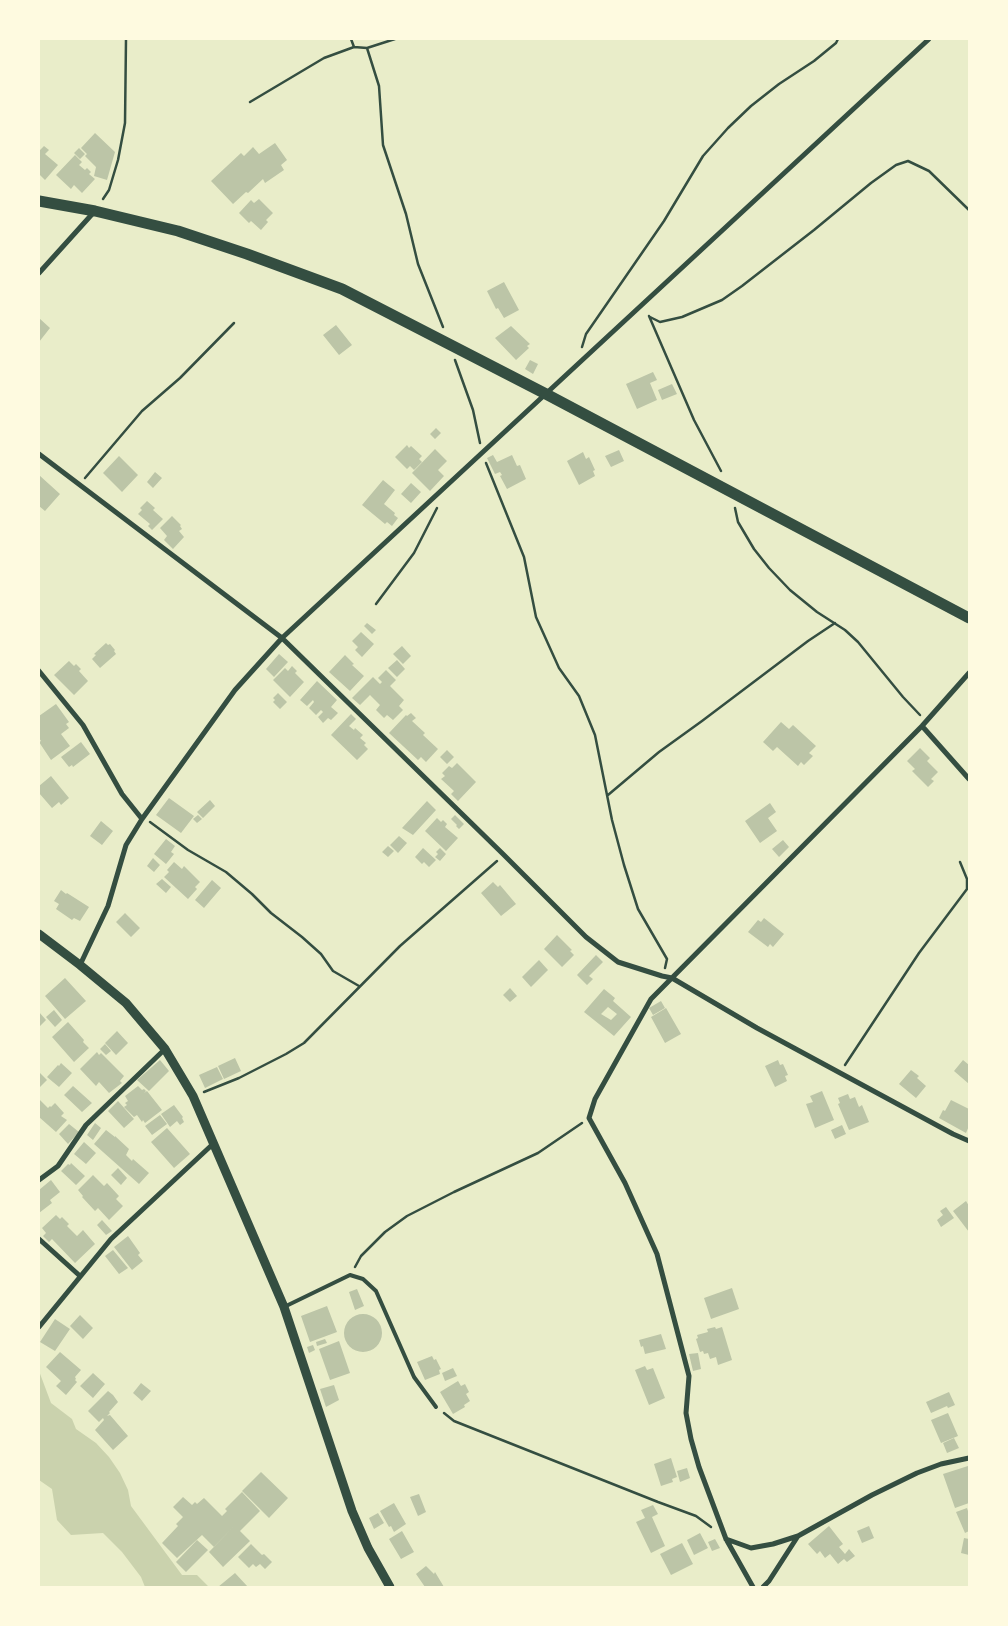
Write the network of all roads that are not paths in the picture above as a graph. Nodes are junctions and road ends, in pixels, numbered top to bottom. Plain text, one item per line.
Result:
1 (929, 39) edge
2 (39, 201) edge
3 (95, 211) junction
4 (39, 273) edge
5 (546, 394) junction
6 (39, 454) edge
7 (969, 618) edge
8 (282, 638) junction
9 (39, 671) edge
10 (969, 673) edge
11 (923, 724) junction
12 (969, 779) edge
13 (142, 819) junction
14 (39, 934) edge
15 (80, 965) junction
16 (672, 978) junction
17 (165, 1049) junction
18 (969, 1141) edge
19 (214, 1142) junction
20 (39, 1180) edge
21 (39, 1239) edge
22 (80, 1276) junction
23 (284, 1307) junction
24 (39, 1327) edge
25 (436, 1407) road end
26 (969, 1458) edge
27 (798, 1536) junction
28 (726, 1538) junction
29 (769, 1582) junction
30 (390, 1587) edge
31 (753, 1587) edge
32 (763, 1587) edge
33 (773, 1587) edge

1 - 5 street
2 - 3 main road
3 - 4 street
3 - 5 main road
5 - 7 main road
5 - 8 street
6 - 8 street
8 - 13 street
8 - 16 street
9 - 13 street
10 - 11 street
11 - 12 street
11 - 16 street
13 - 15 street
14 - 15 street
15 - 17 street
16 - 18 street
16 - 28 street
17 - 19 street
17 - 20 street
19 - 22 street
19 - 23 street
21 - 22 street
22 - 24 street
23 - 25 lane
23 - 30 street
26 - 27 street
27 - 28 street
27 - 29 street
28 - 31 street
29 - 32 street
29 - 33 street

